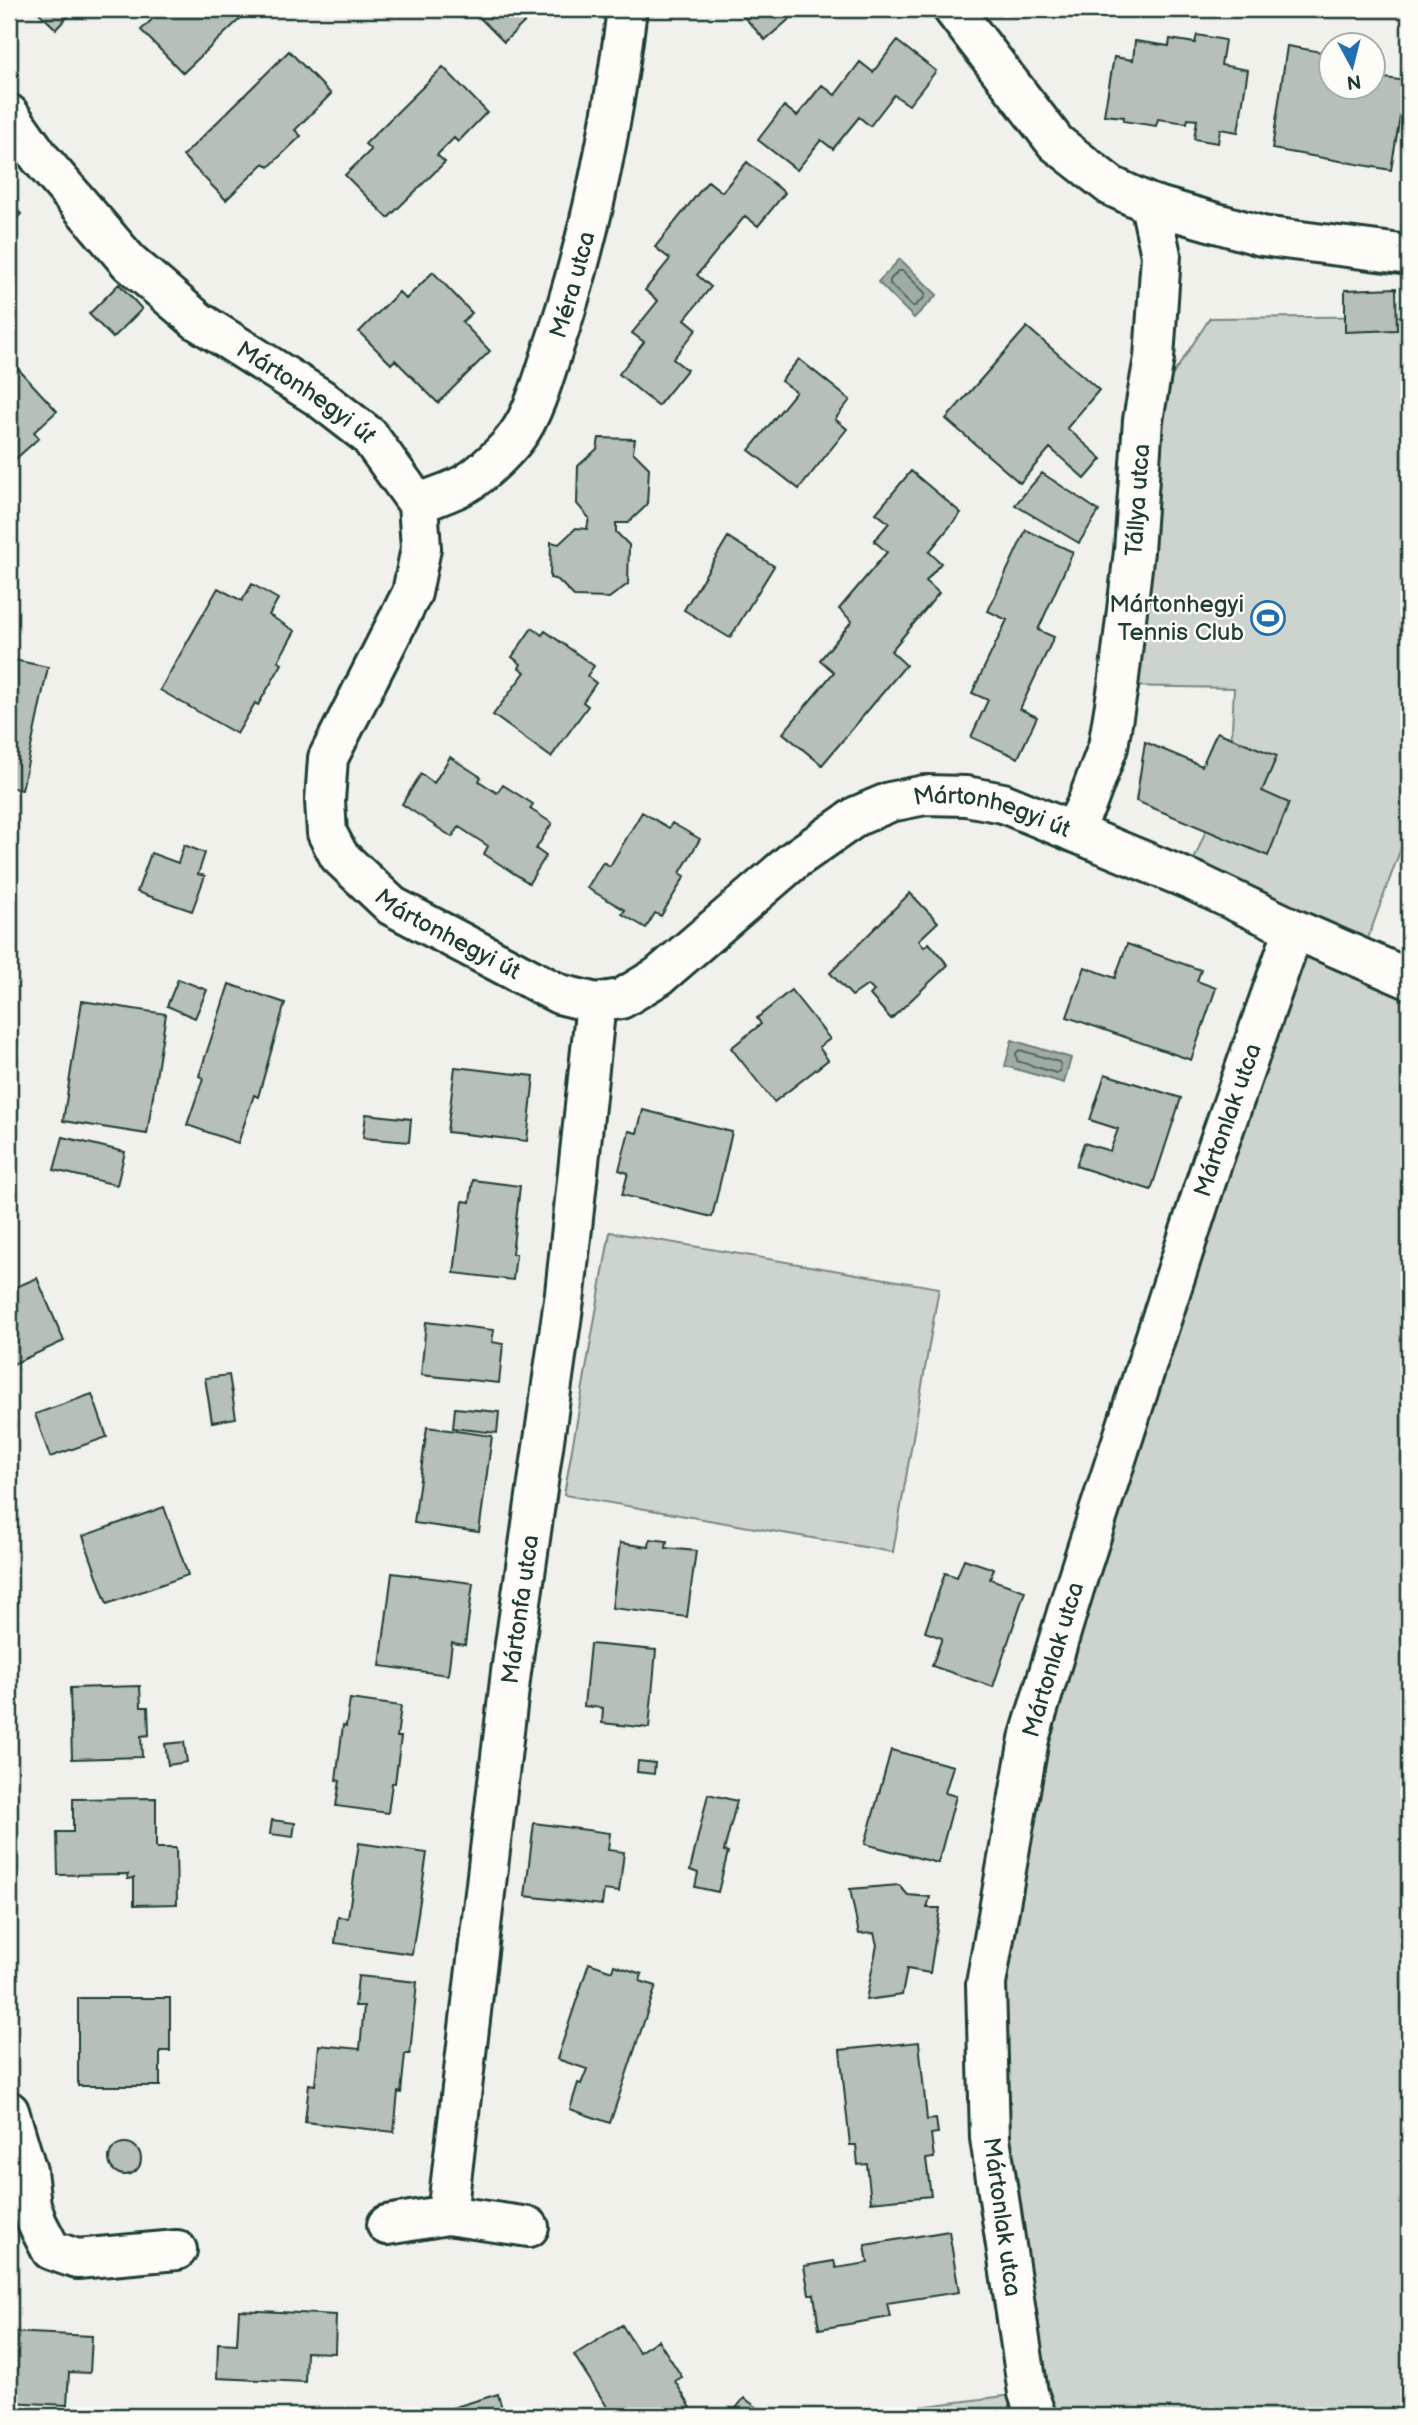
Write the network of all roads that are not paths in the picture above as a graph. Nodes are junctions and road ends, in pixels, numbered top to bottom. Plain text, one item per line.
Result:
1 (627, 9) edge
2 (953, 9) edge
3 (9, 114) edge
4 (1150, 204) junction
5 (1409, 255) edge
6 (418, 504) junction
7 (1073, 832) junction
8 (1294, 929) junction
9 (1409, 979) edge
10 (596, 1003) junction
11 (9, 2111) edge
12 (447, 2215) junction
13 (23, 2224) edge
14 (387, 2225) dead end
15 (529, 2227) dead end
16 (177, 2250) dead end
17 (1035, 2416) edge

1 - 6 street, Méra utca
2 - 4 street
3 - 6 street, Mártonhegyi út
4 - 5 street
4 - 7 street, Tállya utca
6 - 10 street, Mártonhegyi út
7 - 8 street, Mártonhegyi út
7 - 10 street, Mártonhegyi út
8 - 9 street, Mártonhegyi út
8 - 17 street, Mártonlak utca
10 - 12 street, Mártonfa utca
11 - 13 street
12 - 14 street
12 - 15 street
13 - 16 street

